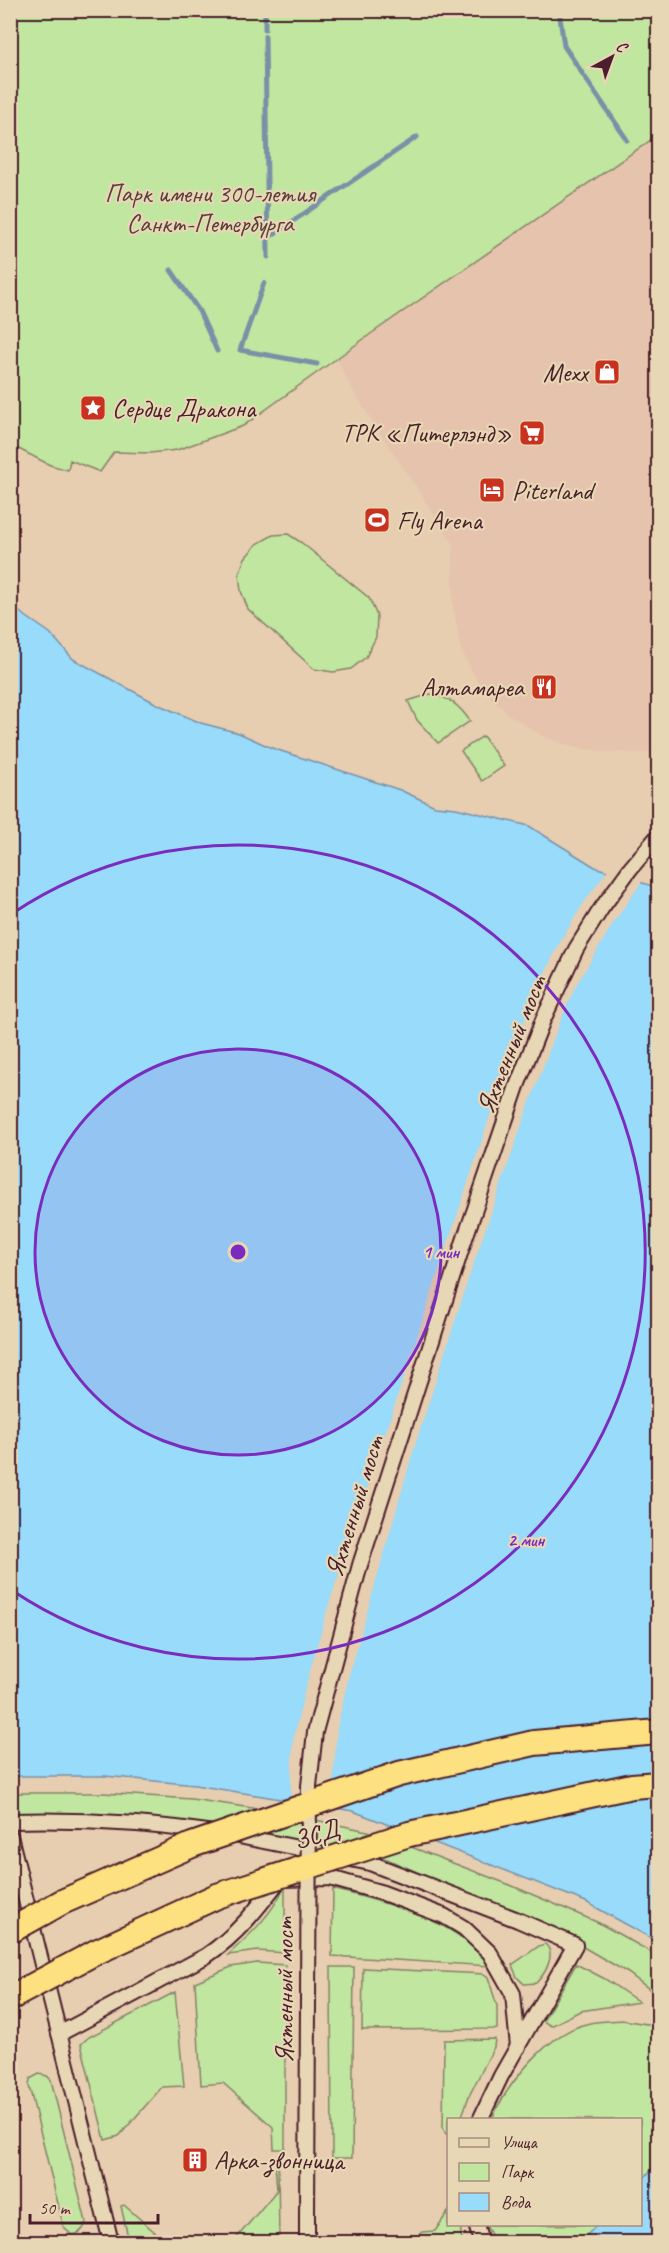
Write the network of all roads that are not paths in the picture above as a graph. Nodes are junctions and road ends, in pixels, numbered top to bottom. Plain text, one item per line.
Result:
1 (658, 836) edge
2 (658, 1732) edge
3 (658, 1784) edge
4 (10, 1821) edge
5 (10, 1836) edge
6 (10, 1931) edge
7 (10, 1998) edge
8 (59, 2034) junction
9 (518, 2047) junction
10 (481, 2118) edge
11 (477, 2226) edge
12 (111, 2242) edge
13 (307, 2242) edge
14 (481, 2242) edge

1 - 13 street, Яхтенный мост, bridge
2 - 6 highway, ЗСД, bridge
3 - 7 highway, ЗСД, bridge
4 - 9 street
5 - 8 street
8 - 9 street
8 - 12 street
9 - 10 street
11 - 14 street

